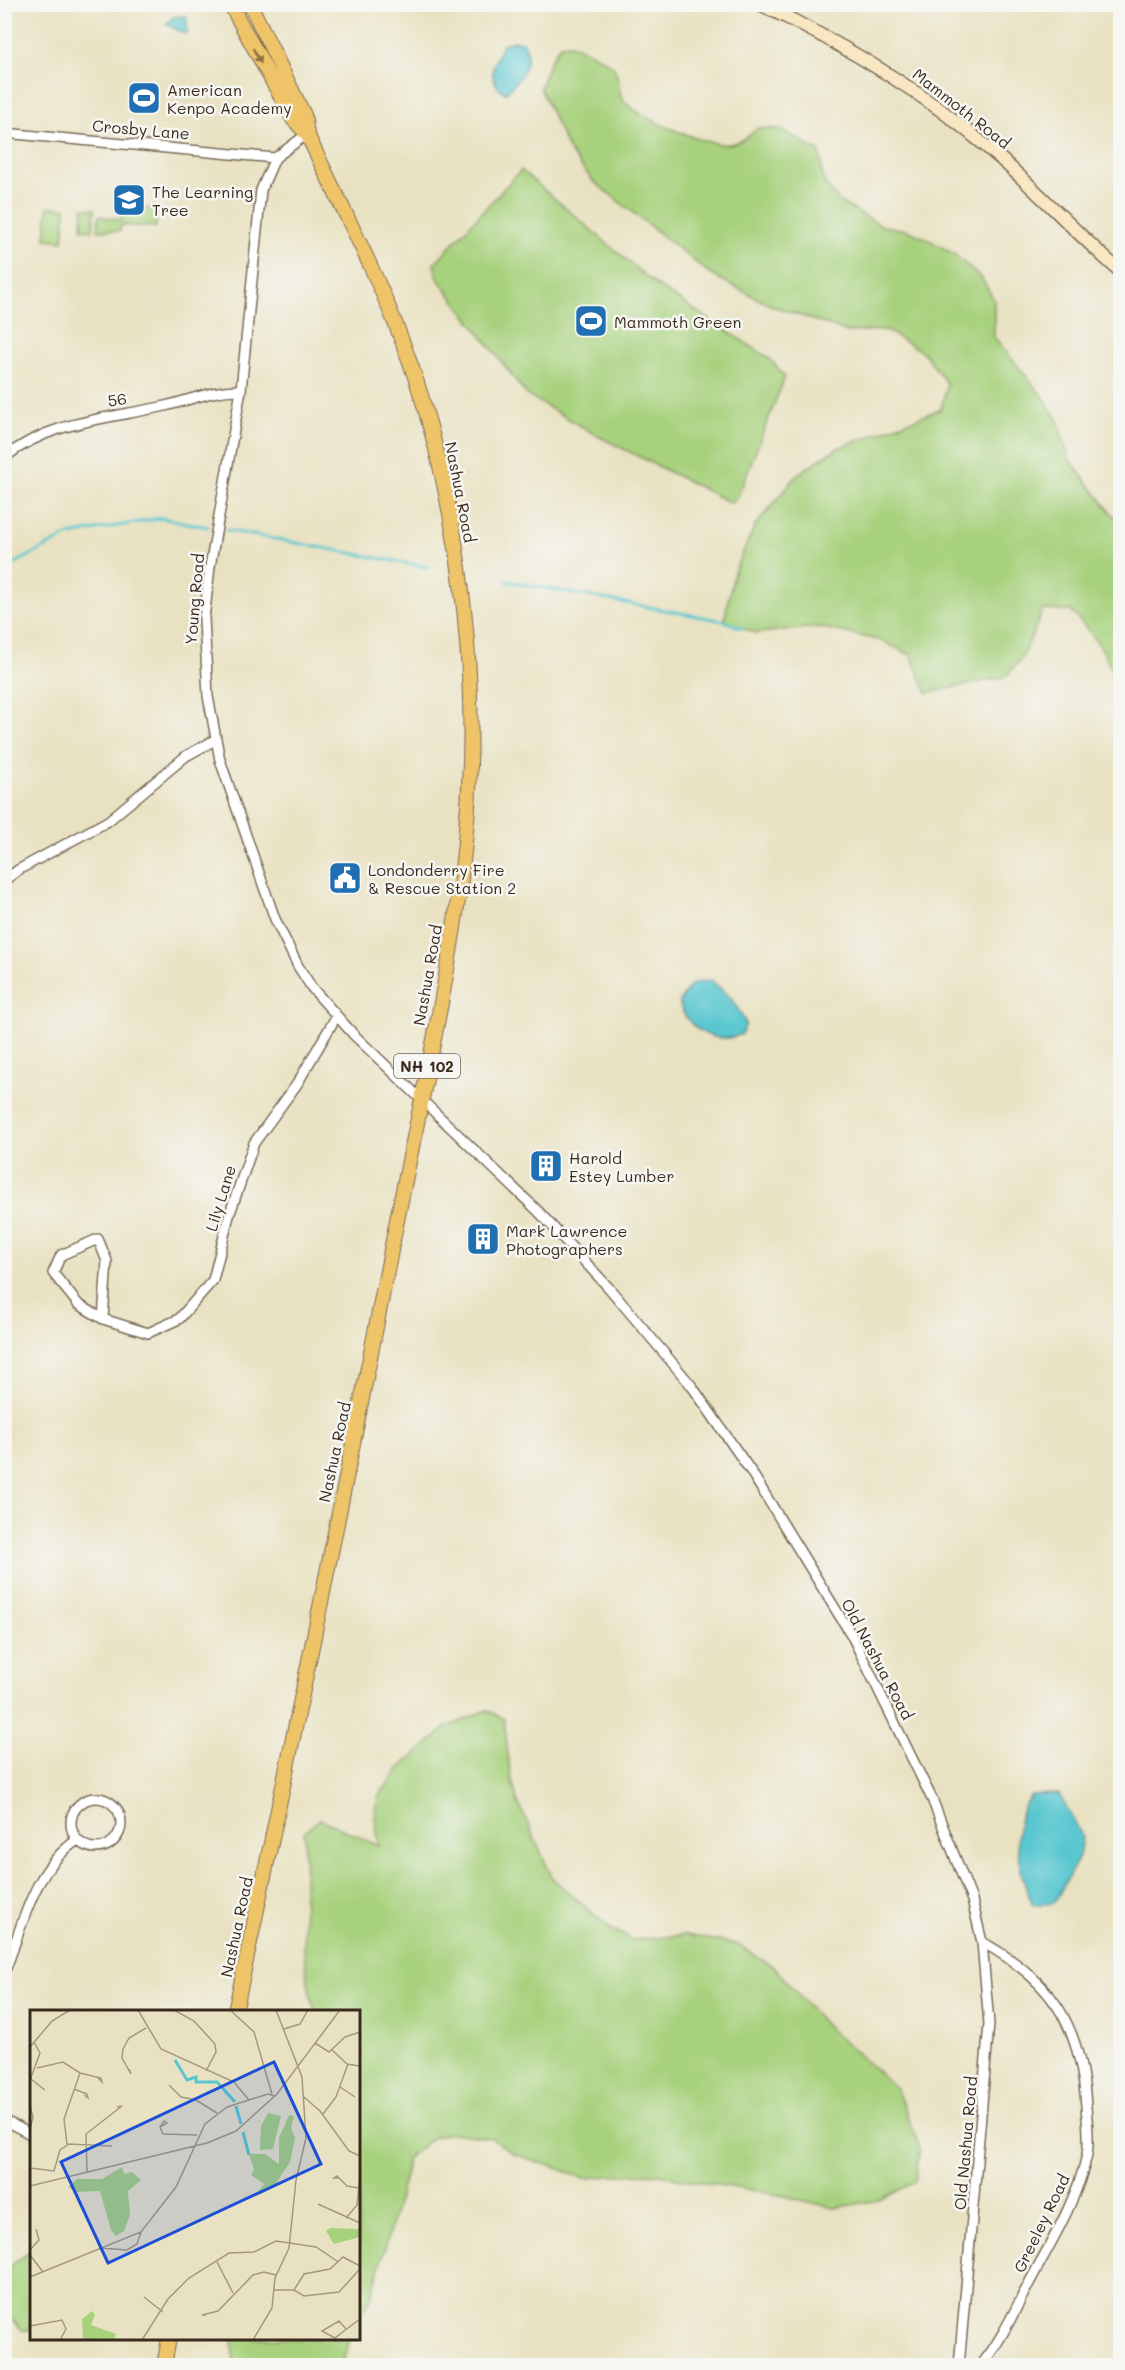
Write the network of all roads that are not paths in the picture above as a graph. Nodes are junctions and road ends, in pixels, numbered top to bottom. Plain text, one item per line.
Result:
1 (230, 4) edge
2 (250, 4) edge
3 (760, 4) edge
4 (4, 133) edge
5 (307, 134) junction
6 (275, 158) junction
7 (1120, 271) edge
8 (242, 390) junction
9 (4, 458) edge
10 (215, 740) junction
11 (4, 880) edge
12 (336, 1017) junction
13 (421, 1097) junction
14 (103, 1319) junction
15 (77, 1840) junction
16 (982, 1942) junction
17 (4, 1974) edge
18 (235, 2010) edge
19 (4, 2120) edge
20 (30, 2134) edge
21 (169, 2340) edge
22 (164, 2366) edge
23 (959, 2366) edge
24 (980, 2366) edge

1 -> 5 main road, Nashua Road / NH 102
2 - 5 main road, Nashua Road / NH 102
3 - 7 main road, Mammoth Road
4 - 6 street, Crosby Lane
5 - 6 street, Young Road
5 - 13 main road, Nashua Road / NH 102
6 - 8 street, Young Road
8 - 9 street, 56
8 - 10 street, Young Road
10 - 11 street
10 - 12 street, Young Road
12 - 13 street, Young Road
12 - 14 street, Lily Lane
13 - 16 street, Old Nashua Road
13 - 18 main road, Nashua Road / NH 102
14 - 14 street, Lily Lane
15 - 15 street
15 - 17 street
16 - 23 street, Old Nashua Road
16 - 24 street, Greeley Road
19 - 20 street
21 - 22 main road

